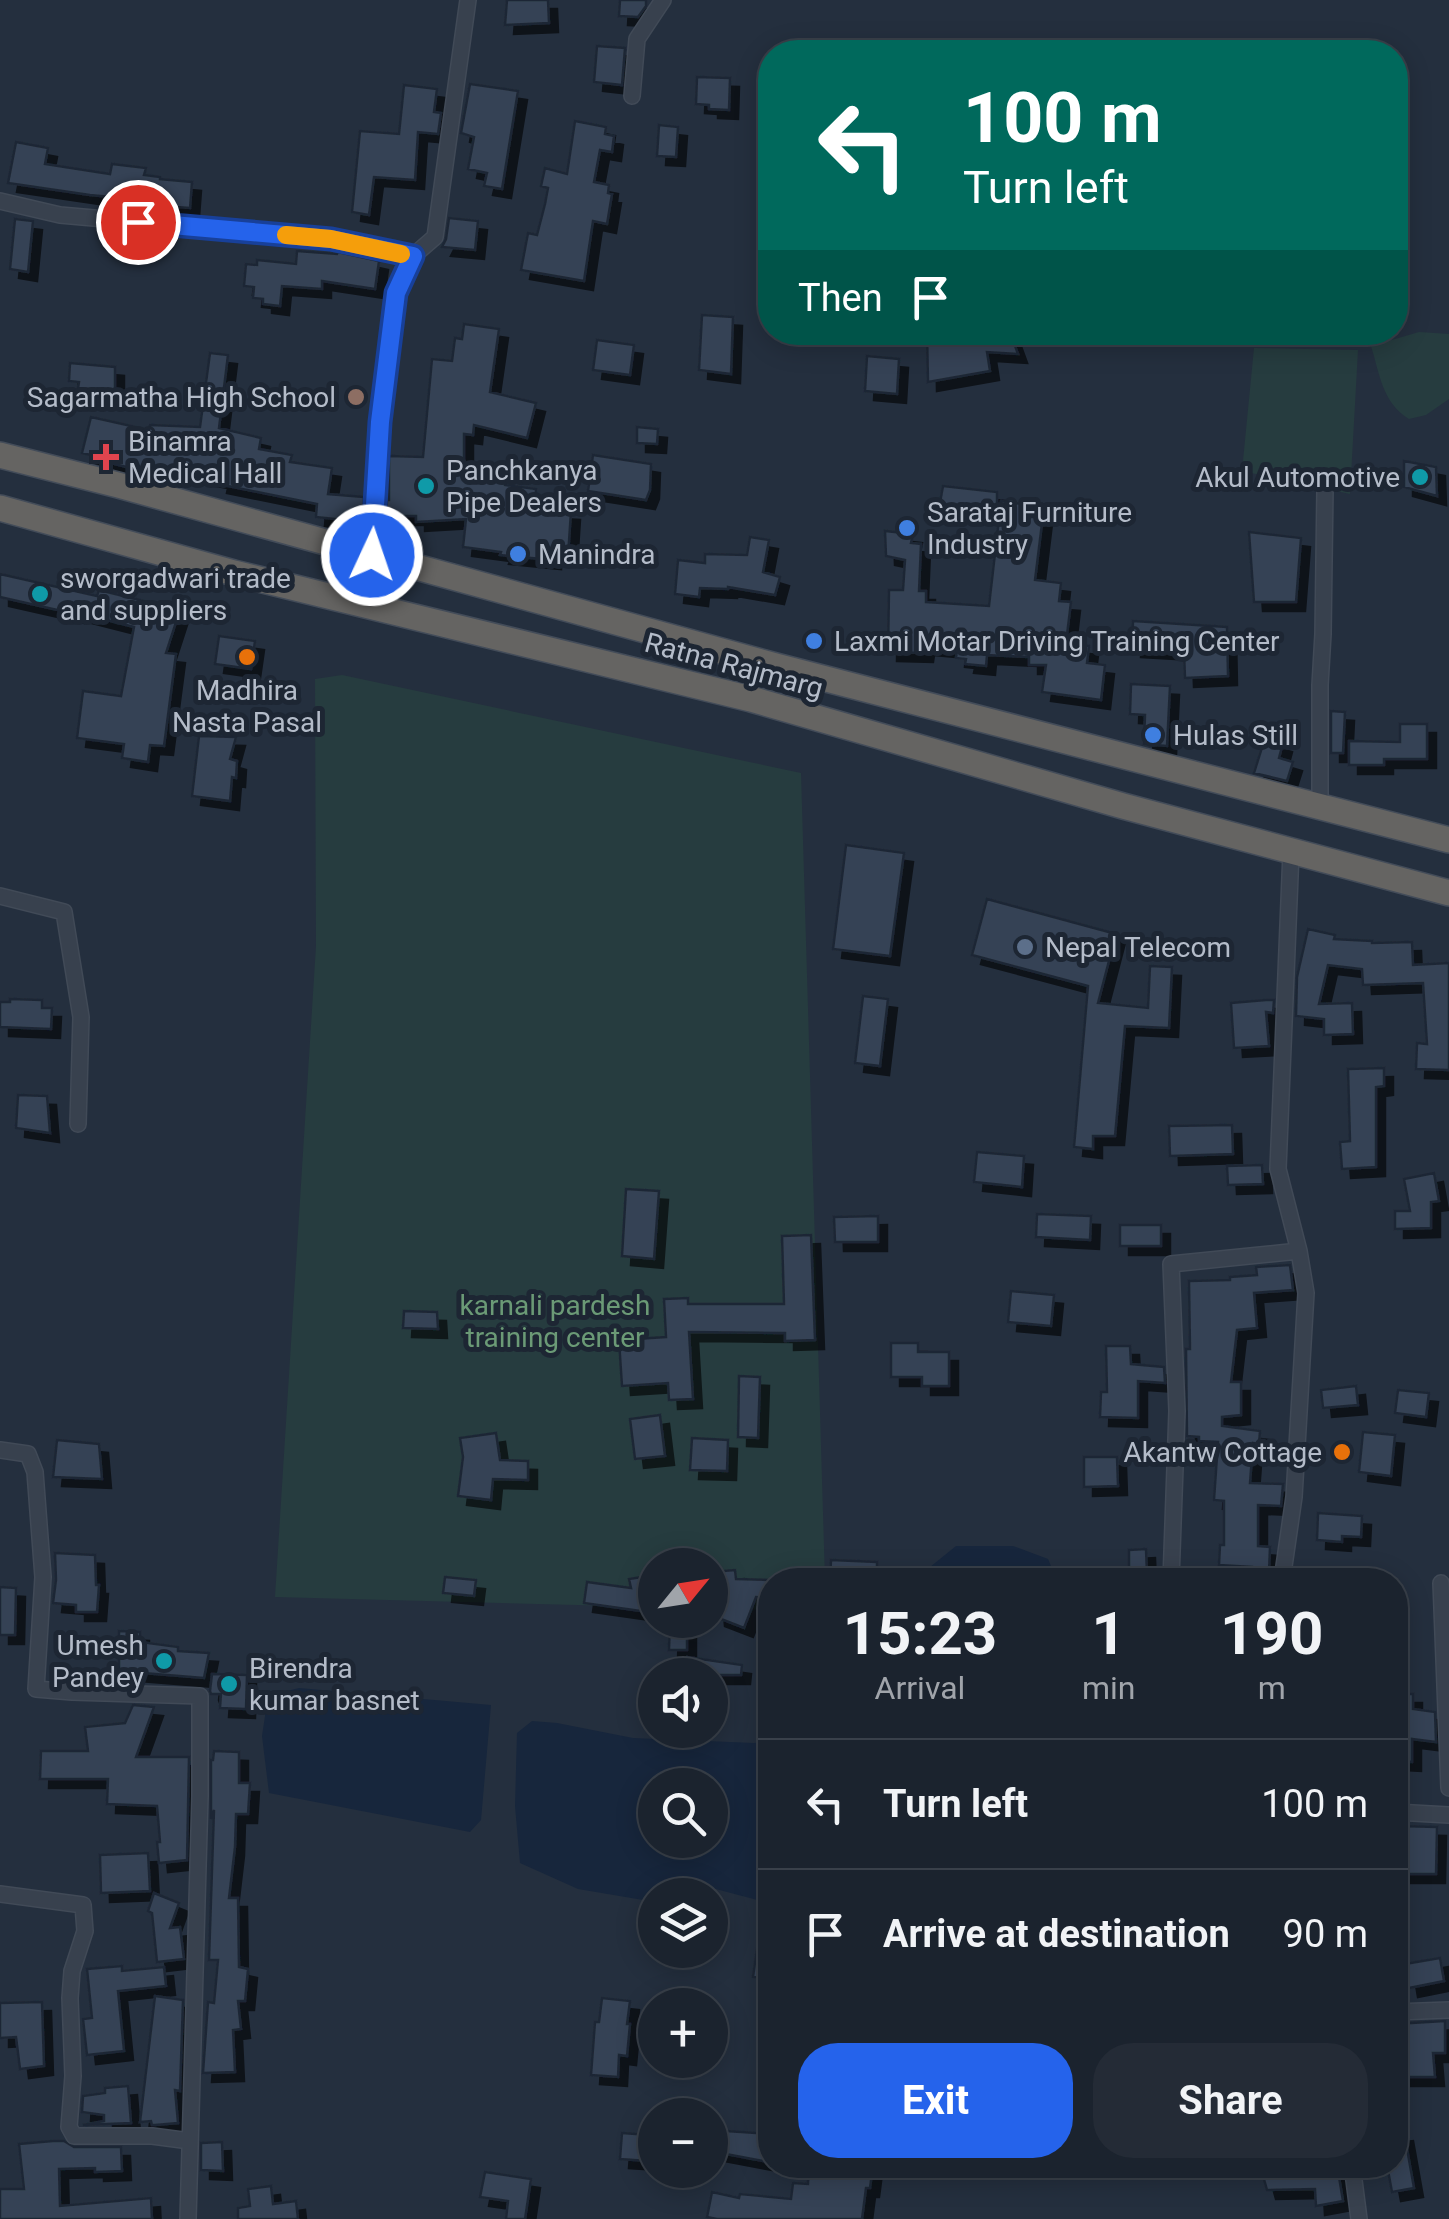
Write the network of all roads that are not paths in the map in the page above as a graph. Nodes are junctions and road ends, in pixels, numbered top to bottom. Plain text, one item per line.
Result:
1 (468, 0) edge
2 (663, 0) edge
3 (632, 96) dead end
4 (0, 202) edge
5 (413, 256) junction
6 (0, 455) edge
7 (1325, 489) dead end
8 (0, 508) edge
9 (372, 555) junction
10 (1320, 807) junction
11 (1449, 840) edge
12 (1290, 852) junction
13 (1449, 894) edge
14 (0, 896) edge
15 (78, 1124) dead end
16 (1299, 1252) junction
17 (0, 1450) edge
18 (1171, 1568) edge
19 (1284, 1568) edge
20 (1441, 1583) dead end
21 (1449, 1788) edge
22 (1408, 1813) edge
23 (1449, 1815) edge
24 (0, 1894) edge
25 (1449, 2010) edge
26 (1408, 2012) edge
27 (190, 2141) junction
28 (1353, 2178) edge
29 (188, 2219) edge
30 (1358, 2219) edge

1 - 5 street
2 - 3 street
4 - 5 street
5 - 9 street
6 - 9 highway, Ratna Rajmarg
7 - 10 street
8 - 12 highway, Ratna Rajmarg
9 - 10 highway, Ratna Rajmarg
10 - 11 highway, Ratna Rajmarg
12 - 13 highway, Ratna Rajmarg
12 - 16 street
14 - 15 street
16 - 18 street
16 - 19 street
17 - 27 street
20 - 21 street
22 - 23 street
24 - 27 street
25 - 26 street
27 - 29 street
28 - 30 street

